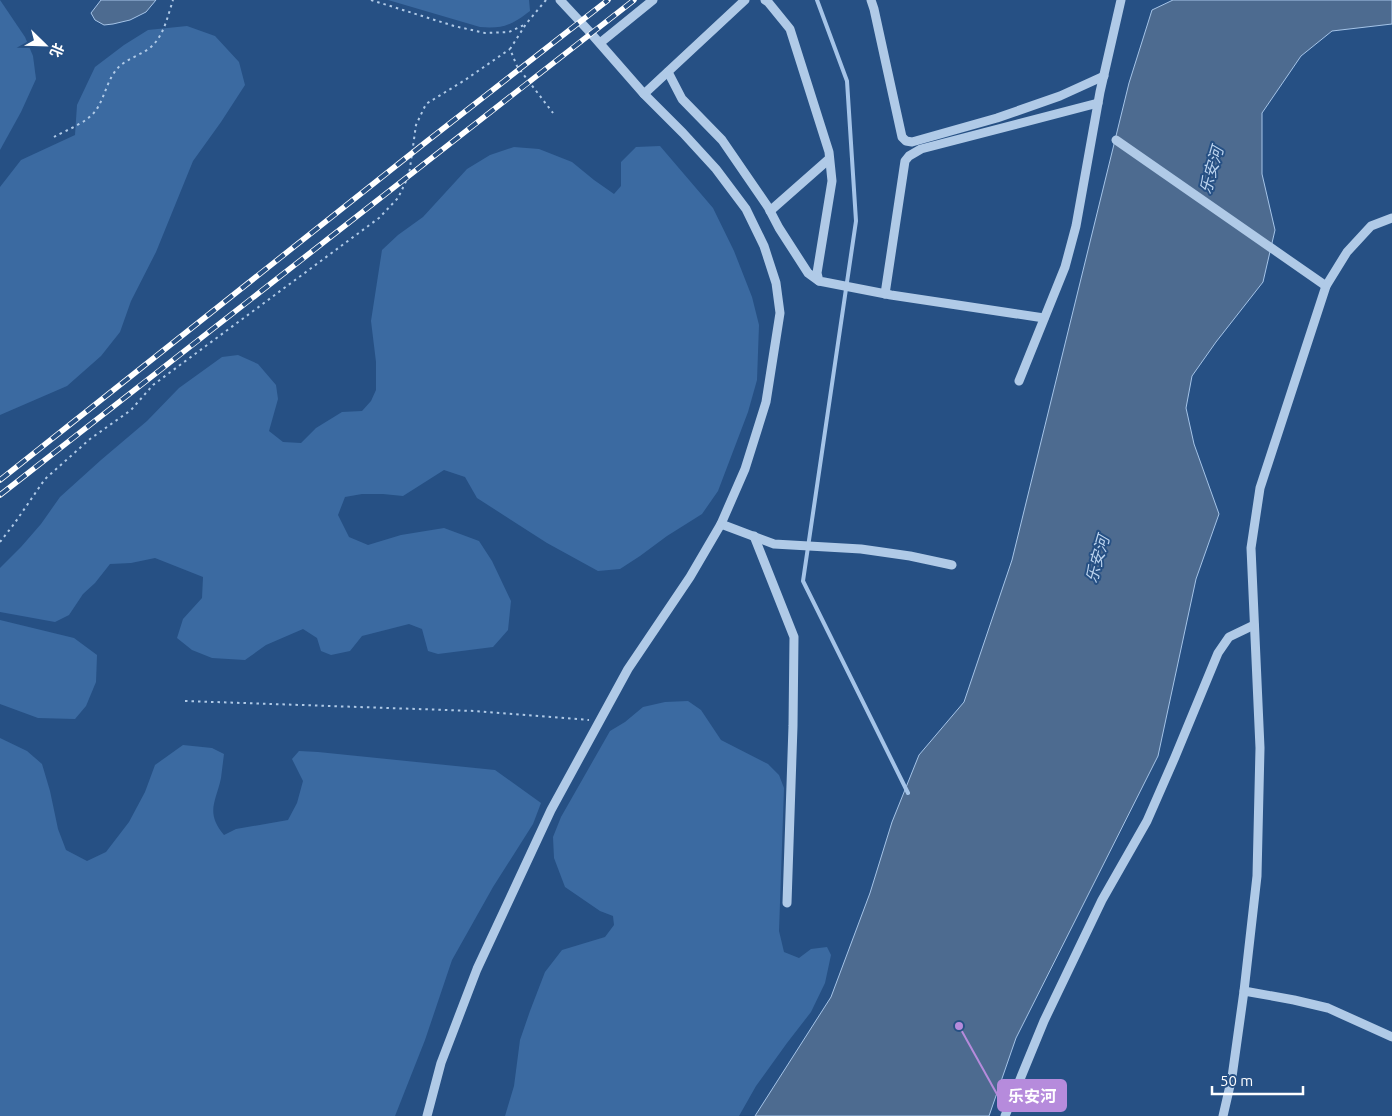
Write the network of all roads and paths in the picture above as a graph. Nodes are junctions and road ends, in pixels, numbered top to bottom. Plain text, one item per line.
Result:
1 (173, 0) edge
2 (371, 0) edge
3 (546, 0) edge
4 (560, 0) edge
5 (653, 0) edge
6 (745, 0) edge
7 (765, 0) edge
8 (871, 0) edge
9 (1121, 0) edge
10 (526, 24) junction
11 (600, 44) junction
12 (510, 49) junction
13 (668, 72) junction
14 (1104, 76) junction
15 (644, 94) junction
16 (1098, 103) junction
17 (553, 113) dead end
18 (54, 137) dead end
19 (1116, 140) dead end
20 (829, 159) junction
21 (770, 211) junction
22 (1392, 218) edge
23 (819, 280) junction
24 (1326, 286) junction
25 (886, 294) junction
26 (1044, 318) junction
27 (1019, 381) dead end
28 (721, 524) junction
29 (754, 536) junction
30 (0, 542) edge
31 (952, 564) dead end
32 (1254, 625) junction
33 (185, 701) dead end
34 (600, 720) junction
35 (788, 903) dead end
36 (1244, 991) junction
37 (1392, 1037) edge
38 (427, 1116) edge
39 (1006, 1116) edge
40 (1223, 1116) edge

1 - 18 path
2 - 10 path
3 - 10 path
4 - 11 street
5 - 11 street
6 - 13 street
7 - 20 street
8 - 14 street
9 - 14 street
10 - 12 path
11 - 15 street
12 - 17 path
12 - 30 path
13 - 15 street
13 - 21 street
14 - 16 street
15 - 28 street
16 - 25 street
16 - 26 street
19 - 24 street
20 - 21 street
20 - 23 street
21 - 23 street
22 - 24 street
23 - 25 street
24 - 32 street
25 - 26 street
26 - 27 street
28 - 29 street
28 - 34 street
29 - 31 street
29 - 35 street
32 - 36 street
32 - 39 street
33 - 34 path
34 - 38 street
36 - 37 street
36 - 40 street

